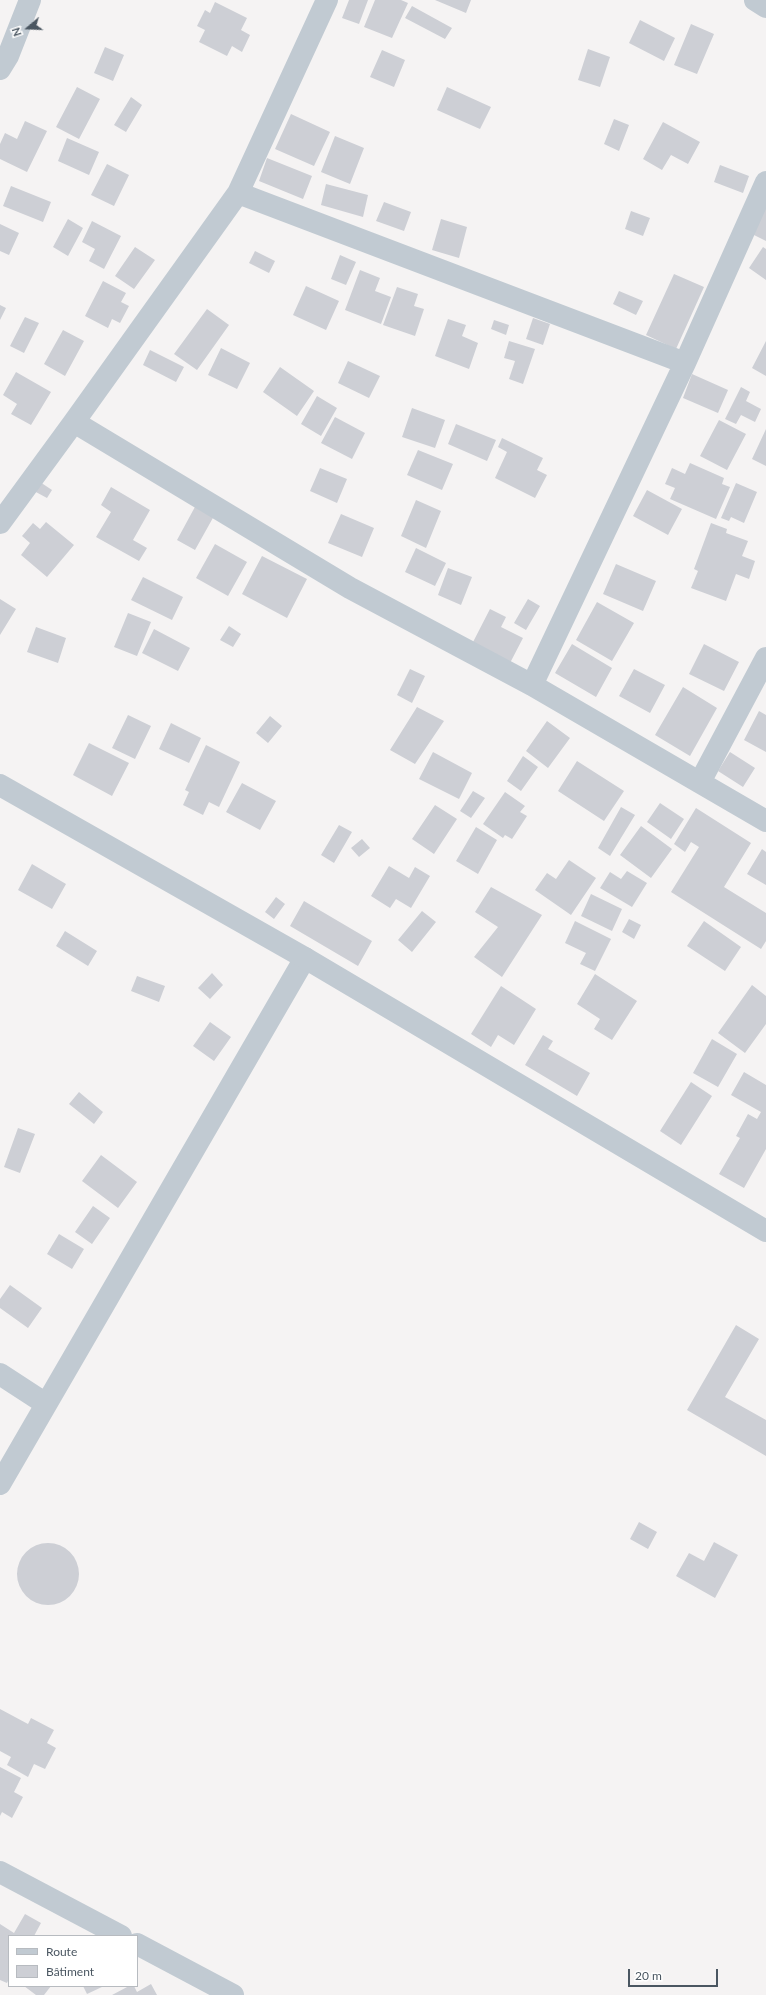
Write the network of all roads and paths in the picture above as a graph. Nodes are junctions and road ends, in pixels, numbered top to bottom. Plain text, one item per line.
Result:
1 (30, 0) edge
2 (327, 0) edge
3 (755, 0) edge
4 (766, 7) edge
5 (0, 69) edge
6 (766, 182) edge
7 (238, 193) junction
8 (685, 363) junction
9 (74, 422) junction
10 (0, 523) edge
11 (766, 658) edge
12 (532, 685) junction
13 (700, 782) junction
14 (0, 785) edge
15 (766, 821) edge
16 (305, 958) junction
17 (766, 1231) edge
18 (0, 1374) edge
19 (46, 1404) junction
20 (0, 1484) edge
21 (0, 1872) edge
22 (119, 1935) edge
23 (138, 1945) edge
24 (233, 1995) edge

1 - 5 street
2 - 7 street
3 - 4 street
6 - 8 street
7 - 8 street
7 - 9 street
8 - 12 street
9 - 10 street
9 - 12 street
11 - 13 street
12 - 13 street
13 - 15 street
14 - 16 street
16 - 17 street
16 - 19 street
18 - 19 street
19 - 20 street
21 - 22 street
23 - 24 street

